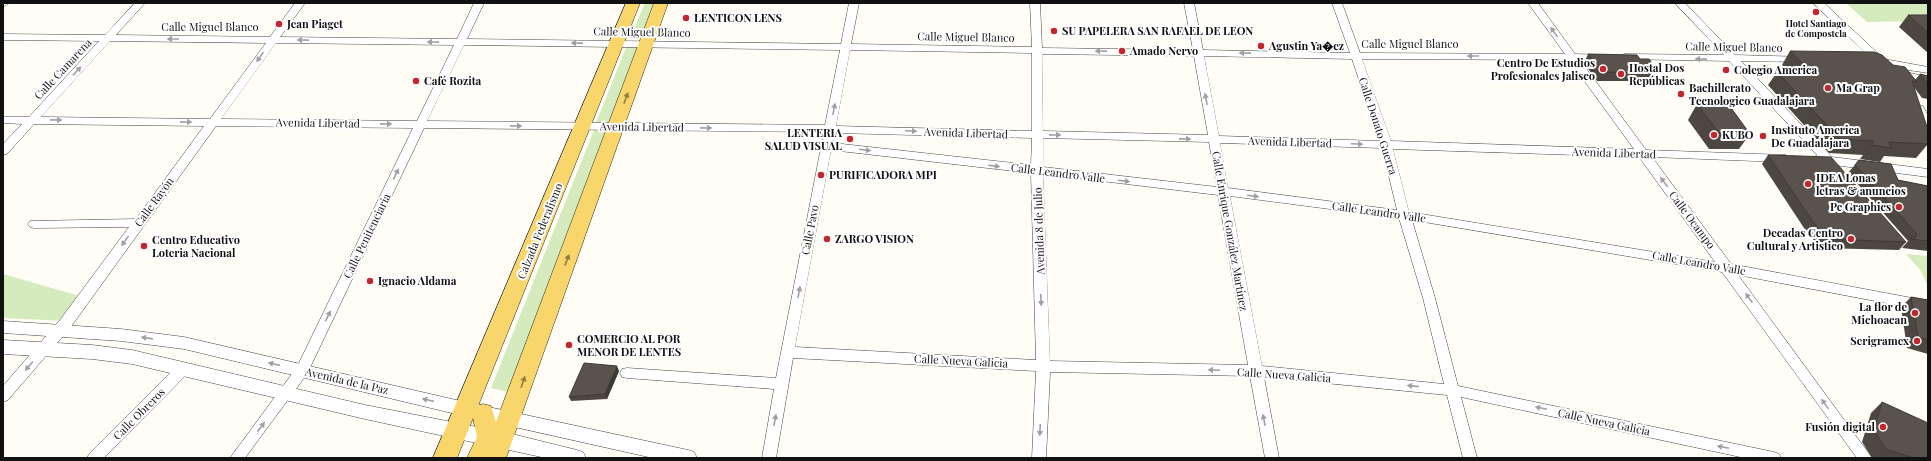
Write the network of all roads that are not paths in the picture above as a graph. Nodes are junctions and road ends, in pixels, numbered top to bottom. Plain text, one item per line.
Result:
1 (140, 3) edge
2 (300, 3) edge
3 (479, 3) edge
4 (633, 3) edge
5 (661, 3) edge
6 (854, 3) edge
7 (1035, 3) edge
8 (1190, 3) edge
9 (1336, 3) edge
10 (1533, 3) edge
11 (1680, 3) edge
12 (1818, 3) edge
13 (3, 37) edge
14 (107, 39) junction
15 (272, 40) junction
16 (459, 42) junction
17 (616, 44) junction
18 (645, 44) junction
19 (846, 47) junction
20 (1036, 50) junction
21 (1197, 52) junction
22 (1355, 56) junction
23 (1572, 57) junction
24 (1732, 59) junction
25 (1810, 60) edge
26 (1864, 60) edge
27 (1880, 60) junction
28 (1928, 70) edge
29 (1894, 73) junction
30 (1928, 80) edge
31 (1905, 84) edge
32 (1914, 96) edge
33 (3, 120) edge
34 (32, 120) junction
35 (211, 122) junction
36 (420, 124) junction
37 (583, 126) junction
38 (1928, 126) edge
39 (615, 127) junction
40 (830, 129) junction
41 (1037, 135) junction
42 (1214, 139) junction
43 (1387, 145) junction
44 (827, 146) junction
45 (3, 152) edge
46 (1643, 154) junction
47 (1828, 160) junction
48 (1037, 171) junction
49 (1838, 172) edge
50 (1928, 173) edge
51 (1223, 192) junction
52 (1404, 215) junction
53 (138, 223) junction
54 (34, 224) dead end
55 (1727, 267) junction
56 (1928, 306) edge
57 (3, 327) edge
58 (61, 330) junction
59 (3, 347) edge
60 (44, 349) junction
61 (787, 352) junction
62 (1043, 366) junction
63 (183, 369) junction
64 (302, 370) junction
65 (1255, 371) junction
66 (627, 373) dead end
67 (781, 384) junction
68 (1453, 390) junction
69 (286, 393) junction
70 (3, 396) edge
71 (475, 411) junction
72 (509, 418) junction
73 (457, 431) junction
74 (494, 445) edge
75 (94, 458) edge
76 (237, 458) edge
77 (445, 458) edge
78 (479, 458) edge
79 (577, 458) edge
80 (688, 458) edge
81 (769, 458) edge
82 (1039, 458) edge
83 (1272, 458) edge
84 (1470, 458) edge
85 (1774, 458) edge
86 (1865, 458) edge

1 - 14 street, Calle Camarena
2 - 15 street, Calle Rayón
3 - 16 street, Calle Penitenciaria
4 - 17 main road, Calzada Federalismo
5 - 18 main road
6 - 19 street, Calle Pavo
7 - 20 street, Avenida 8 de Julio
8 - 21 street, Calle Enrique González Martínez
9 - 22 street, Calle Donato Guerra
23 -> 10 street, Calle Ocampo
11 - 24 street
12 - 27 street
13 - 14 street, Calle Miguel Blanco
15 -> 14 street, Calle Miguel Blanco
34 -> 14 street, Calle Camarena
16 -> 15 street, Calle Miguel Blanco
15 -> 35 street, Calle Rayón
17 -> 16 street, Calle Miguel Blanco
16 - 36 street, Calle Penitenciaria
17 - 18 street, Calle Miguel Blanco
17 - 37 main road, Calzada Federalismo
18 - 19 street, Calle Miguel Blanco
39 -> 18 main road
19 - 20 street, Calle Miguel Blanco
40 -> 19 street, Calle Pavo
21 -> 20 street, Calle Miguel Blanco
20 - 41 street, Avenida 8 de Julio
22 -> 21 street, Calle Miguel Blanco
42 -> 21 street, Calle Enrique González Martínez
23 -> 22 street, Calle Miguel Blanco
22 - 43 street, Calle Donato Guerra
24 -> 23 street, Calle Miguel Blanco
23 - 46 street, Calle Ocampo
24 - 25 street, Calle Miguel Blanco
24 - 47 street
26 - 27 street
27 - 28 street
27 - 29 street
29 - 30 street
29 - 31 street
32 - 38 street
33 - 34 street, Avenida Libertad
34 -> 35 street, Avenida Libertad
34 - 45 street, Calle Camarena
35 -> 36 street, Avenida Libertad
35 - 53 street, Calle Rayón
36 -> 37 street, Avenida Libertad
64 -> 36 street, Calle Penitenciaria
37 - 39 street, Avenida Libertad
37 - 71 main road, Calzada Federalismo
39 -> 40 street, Avenida Libertad
72 -> 39 main road
40 -> 41 street, Avenida Libertad
40 - 44 street, Calle Pavo
41 -> 42 street, Avenida Libertad
41 - 48 street, Avenida 8 de Julio
42 -> 43 street, Avenida Libertad
42 - 51 street, Calle Enrique González Martínez
43 - 46 street, Avenida Libertad
43 - 52 street, Calle Donato Guerra
44 -> 48 street, Calle Leandro Valle
61 -> 44 street, Calle Pavo
46 - 47 street, Avenida Libertad
55 -> 46 street, Calle Ocampo
47 - 49 street
47 - 50 street, Avenida Libertad
48 -> 51 street, Calle Leandro Valle
48 -> 62 street, Avenida 8 de Julio
51 -> 52 street, Calle Leandro Valle
51 - 65 street, Calle Enrique González Martínez
52 - 55 street, Calle Leandro Valle
52 - 68 street, Calle Donato Guerra
53 - 54 street
53 -> 58 street, Calle Rayón
55 - 56 street, Calle Leandro Valle
86 -> 55 street, Calle Ocampo
57 - 58 street, Avenida de la Paz
58 - 60 street, Calle Rayón
64 -> 58 street, Avenida de la Paz
59 - 60 street
60 - 63 street
60 -> 70 street, Calle Rayón
61 - 62 street, Calle Nueva Galicia
61 - 67 street, Calle Pavo
65 -> 62 street, Calle Nueva Galicia
62 -> 82 street, Avenida 8 de Julio
63 - 69 street
63 - 75 street, Calle Obreros
64 - 69 street, Calle Penitenciaria
71 -> 64 street, Avenida de la Paz
68 -> 65 street, Calle Nueva Galicia
83 -> 65 street, Calle Enrique González Martínez
66 - 67 street
81 -> 67 street, Calle Pavo
68 - 84 street, Calle Donato Guerra
85 -> 68 street, Calle Nueva Galicia
69 - 73 street
76 -> 69 street, Calle Penitenciaria
71 - 72 street, Avenida de la Paz
71 - 73 main road, Calzada Federalismo
71 - 74 main road
72 - 74 main road
72 - 80 street, Avenida de la Paz
73 - 74 street
73 - 77 main road, Calzada Federalismo
74 - 78 main road
74 - 79 street

